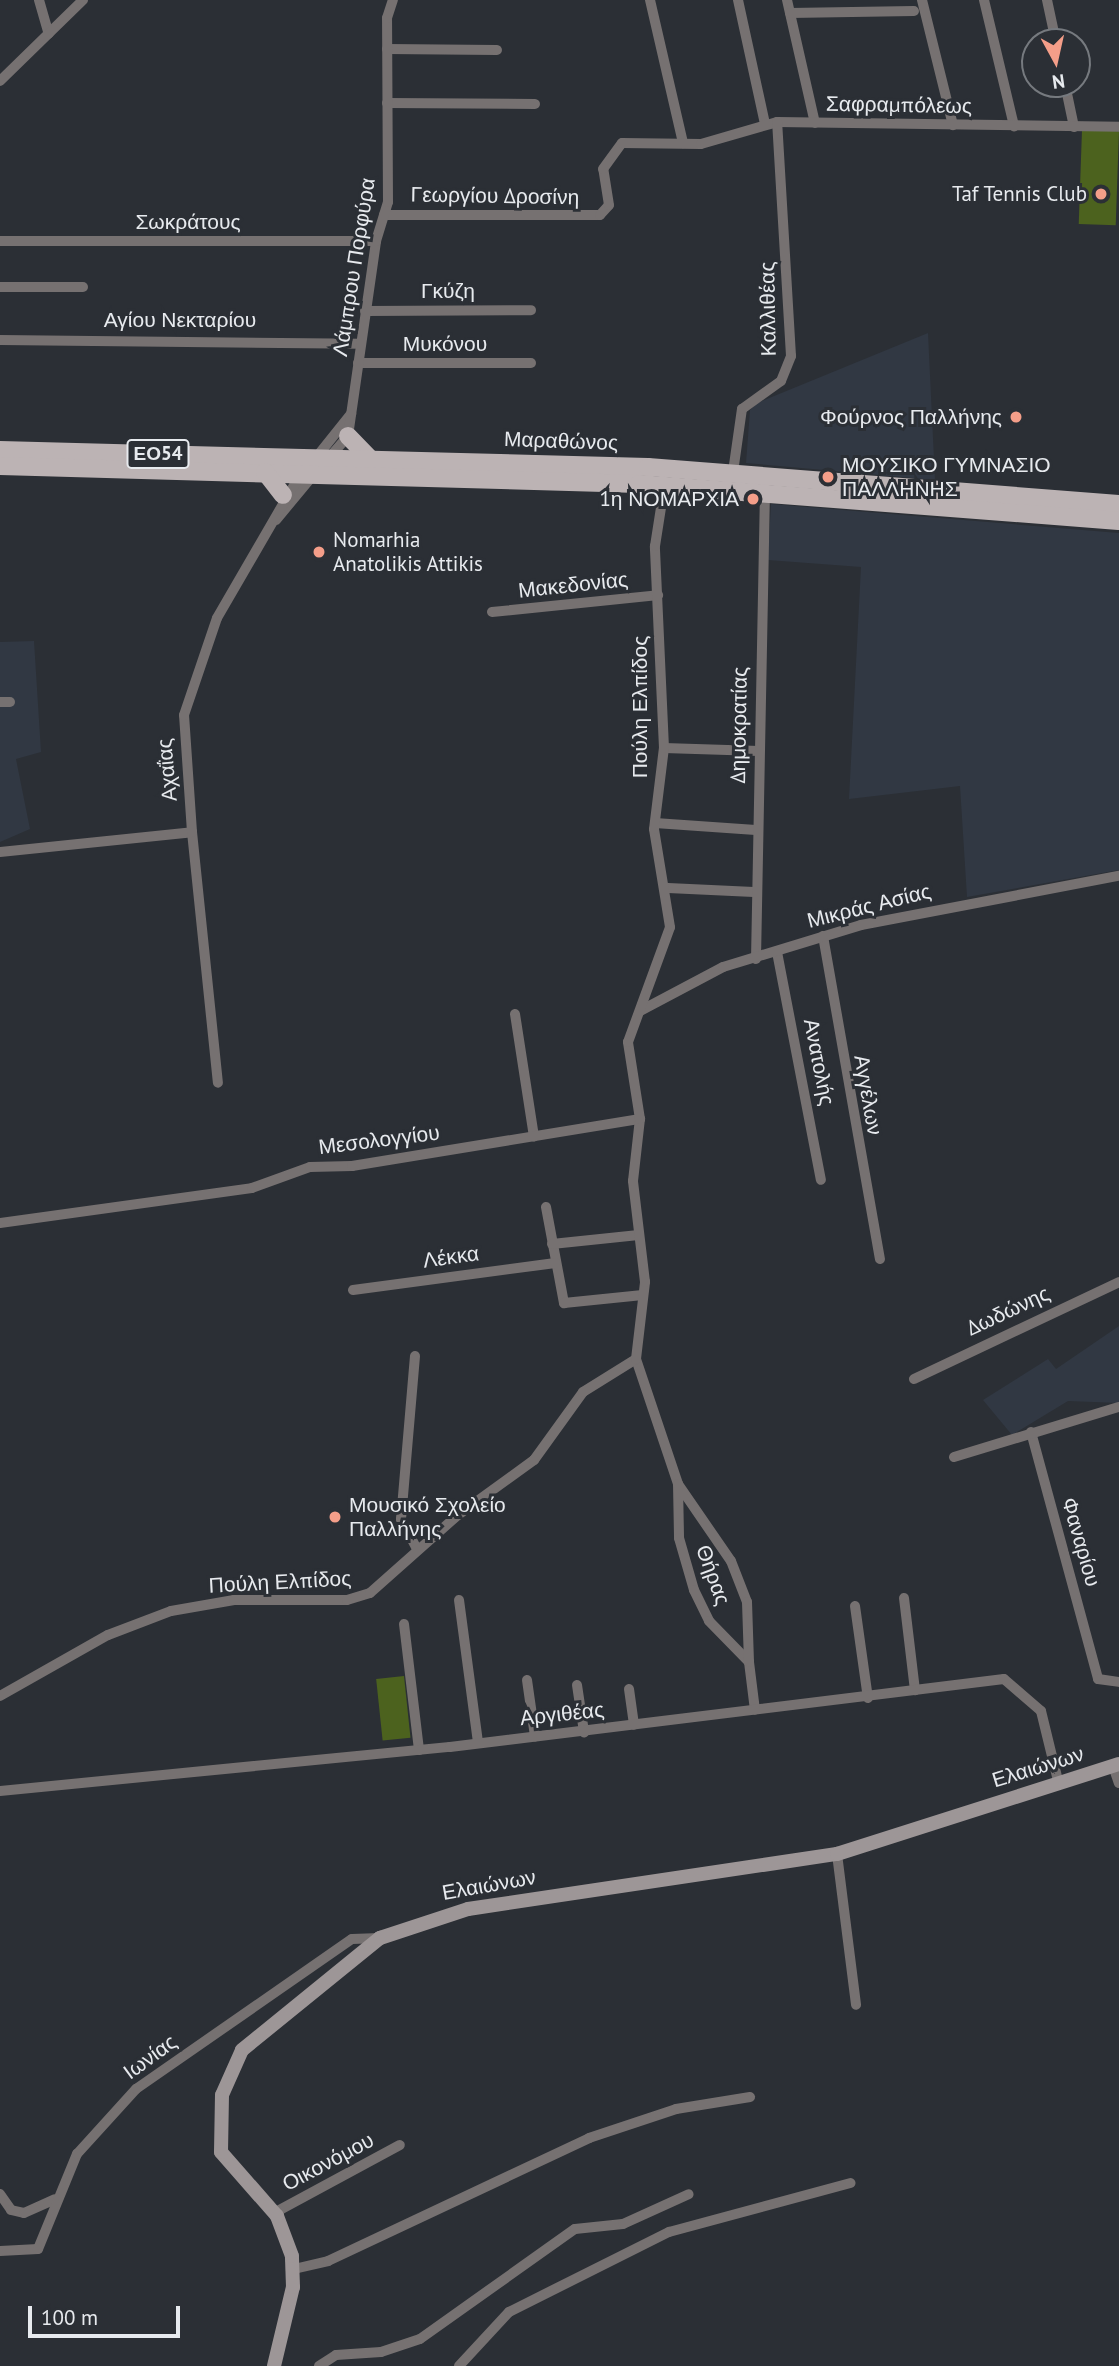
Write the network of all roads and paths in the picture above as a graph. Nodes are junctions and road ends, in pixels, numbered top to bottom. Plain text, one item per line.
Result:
1 (39, 0) edge
2 (83, 0) edge
3 (393, 0) edge
4 (650, 0) edge
5 (738, 0) edge
6 (787, 0) edge
7 (922, 0) edge
8 (984, 0) edge
9 (1047, 0) edge
10 (914, 11) dead end
11 (790, 13) junction
12 (1053, 28) edge
13 (49, 34) junction
14 (387, 49) junction
15 (497, 50) dead end
16 (0, 81) edge
17 (1068, 98) edge
18 (387, 103) junction
19 (534, 104) dead end
20 (777, 122) junction
21 (815, 123) junction
22 (765, 124) junction
23 (953, 125) junction
24 (1014, 126) junction
25 (1074, 127) junction
26 (1119, 127) edge
27 (683, 143) junction
28 (605, 214) joint
29 (384, 215) junction
30 (0, 241) edge
31 (376, 241) junction
32 (0, 287) edge
33 (83, 287) dead end
34 (531, 310) dead end
35 (365, 311) junction
36 (0, 340) edge
37 (360, 344) junction
38 (358, 363) junction
39 (531, 363) dead end
40 (351, 414) junction
41 (348, 436) junction
42 (0, 450) edge
43 (369, 458) junction
44 (316, 465) junction
45 (0, 466) edge
46 (265, 472) junction
47 (733, 472) junction
48 (666, 477) junction
49 (765, 492) junction
50 (283, 495) junction
51 (1119, 505) edge
52 (1119, 521) edge
53 (267, 530) junction
54 (658, 595) junction
55 (492, 612) dead end
56 (664, 748) junction
57 (759, 751) junction
58 (655, 823) junction
59 (756, 830) junction
60 (192, 832) junction
61 (0, 852) edge
62 (1119, 876) edge
63 (668, 888) junction
64 (754, 892) junction
65 (823, 936) junction
66 (777, 952) junction
67 (756, 958) junction
68 (640, 1011) junction
69 (515, 1014) dead end
70 (218, 1083) dead end
71 (640, 1119) junction
72 (534, 1137) junction
73 (821, 1180) dead end
74 (546, 1207) dead end
75 (0, 1223) edge
76 (639, 1234) junction
77 (552, 1244) junction
78 (880, 1259) dead end
79 (555, 1263) junction
80 (1119, 1282) edge
81 (353, 1290) dead end
82 (643, 1295) junction
83 (415, 1356) dead end
84 (636, 1359) junction
85 (914, 1378) dead end
86 (1119, 1407) edge
87 (1031, 1432) junction
88 (954, 1457) dead end
89 (678, 1484) junction
90 (417, 1549) junction
91 (904, 1598) dead end
92 (459, 1600) dead end
93 (855, 1606) dead end
94 (404, 1625) dead end
95 (749, 1662) junction
96 (527, 1680) dead end
97 (1119, 1682) edge
98 (577, 1685) dead end
99 (629, 1689) dead end
100 (915, 1690) junction
101 (0, 1696) edge
102 (867, 1698) junction
103 (755, 1710) junction
104 (634, 1725) junction
105 (584, 1732) junction
106 (535, 1737) junction
107 (478, 1742) junction
108 (419, 1750) junction
109 (1116, 1765) edge
110 (1058, 1782) junction
111 (1119, 1783) edge
112 (0, 1791) edge
113 (836, 1854) junction
114 (380, 1938) junction
115 (856, 2005) dead end
116 (750, 2097) dead end
117 (400, 2145) dead end
118 (850, 2183) dead end
119 (0, 2194) edge
120 (689, 2194) dead end
121 (55, 2199) junction
122 (274, 2213) junction
123 (0, 2250) edge
124 (294, 2269) junction
125 (274, 2366) edge
126 (319, 2366) edge
127 (458, 2366) edge

1 - 13 street
2 - 13 street
3 - 14 street, Λάμπρου Πορφύρα
4 - 27 street
5 - 22 street
6 - 11 street
7 - 23 street
8 - 24 street
9 - 12 street
10 - 11 street
11 - 21 street
13 - 16 street
14 - 15 street
14 - 18 street, Λάμπρου Πορφύρα
17 - 25 street
18 - 19 street
18 - 29 street, Λάμπρου Πορφύρα
20 - 21 street, Σαφραμπόλεως
20 - 22 street, Σαφραμπόλεως
20 - 47 street, Καλλιθέας
21 - 23 street, Σαφραμπόλεως
22 - 27 street, Σαφραμπόλεως
23 - 24 street, Σαφραμπόλεως
24 - 25 street, Σαφραμπόλεως
25 - 26 street, Σαφραμπόλεως
27 - 28 street, Σαφραμπόλεως
28 - 29 street, Γεωργίου Δροσίνη
29 - 31 street, Λάμπρου Πορφύρα
30 - 31 street, Σωκράτους
31 - 35 street, Λάμπρου Πορφύρα
32 - 33 street
34 - 35 street, Γκύζη
35 - 37 street, Λάμπρου Πορφύρα
36 - 37 street, Αγίου Νεκταρίου
37 - 38 street, Λάμπρου Πορφύρα
38 - 39 street, Μυκόνου
38 - 40 street, Λάμπρου Πορφύρα
40 - 41 street, Λάμπρου Πορφύρα
40 - 44 street
41 - 43 main road
41 - 44 street
42 - 44 main road, Μαραθώνος / ΕΟ54
43 - 44 main road, Μαραθώνος / ΕΟ54
43 - 48 main road, Μαραθώνος / ΕΟ54
44 - 46 main road, Μαραθώνος / ΕΟ54
44 - 48 main road, Μαραθώνος / ΕΟ54
44 - 50 street, Αχαΐας
44 - 53 street, Αχαΐας
45 - 46 main road, Μαραθώνος / ΕΟ54
46 - 50 main road
47 - 48 main road, Μαραθώνος / ΕΟ54
47 - 51 main road, Μαραθώνος / ΕΟ54
48 - 49 main road, Μαραθώνος / ΕΟ54
48 - 54 street, Πούλη Ελπίδος
49 - 52 main road, Μαραθώνος / ΕΟ54
49 - 57 street, Δημοκρατίας
50 - 53 street, Αχαΐας
53 - 60 street, Αχαΐας
54 - 55 street, Μακεδονίας
54 - 56 street, Πούλη Ελπίδος
56 - 57 street
56 - 58 street, Πούλη Ελπίδος
57 - 59 street, Δημοκρατίας
58 - 59 street
58 - 63 street, Πούλη Ελπίδος
59 - 64 street, Δημοκρατίας
60 - 61 street
60 - 70 street, Αχαΐας
62 - 65 street, Μικράς Ασίας
63 - 64 street
63 - 68 street, Πούλη Ελπίδος
64 - 67 street, Δημοκρατίας
65 - 66 street, Μικράς Ασίας
65 - 78 street, Αγγέλων
66 - 67 street, Μικράς Ασίας
66 - 73 street, Ανατολής
67 - 68 street, Μικράς Ασίας
68 - 71 street, Πούλη Ελπίδος
69 - 72 street
71 - 72 street, Μεσολογγίου
71 - 76 street, Πούλη Ελπίδος
72 - 75 street, Μεσολογγίου
74 - 77 street
76 - 77 street
76 - 82 street, Πούλη Ελπίδος
77 - 79 street
79 - 81 street, Λέκκα
79 - 82 street
80 - 85 street, Δωδώνης
82 - 84 street, Πούλη Ελπίδος
83 - 90 street
84 - 89 street, Θήρας
84 - 90 street, Πούλη Ελπίδος
86 - 87 street
87 - 88 street
87 - 97 street, Φαναρίου
89 - 95 street, Θήρας
89 - 95 street, Θήρας
90 - 101 street, Πούλη Ελπίδος
91 - 100 street
92 - 107 street
93 - 102 street
94 - 108 street
95 - 103 street, Θήρας
96 - 106 street
98 - 105 street
99 - 104 street
100 - 102 street, Αργιθέας
100 - 110 street, Αργιθέας
102 - 103 street, Αργιθέας
103 - 104 street, Αργιθέας
104 - 105 street, Αργιθέας
105 - 106 street, Αργιθέας
106 - 107 street, Αργιθέας
107 - 108 street, Αργιθέας
108 - 112 street, Αργιθέας
109 - 110 main road, Ελαιώνων
109 - 111 street
110 - 113 main road, Ελαιώνων
113 - 114 main road, Ελαιώνων
113 - 115 street
114 - 121 street, Ιωνίας
114 - 122 main road, Ελαιώνων
116 - 124 street
117 - 122 street, Οικονόμου
118 - 127 street
119 - 121 street
120 - 126 street
121 - 123 street, Ιωνίας
122 - 124 main road, Ελαιώνων
124 - 125 main road

